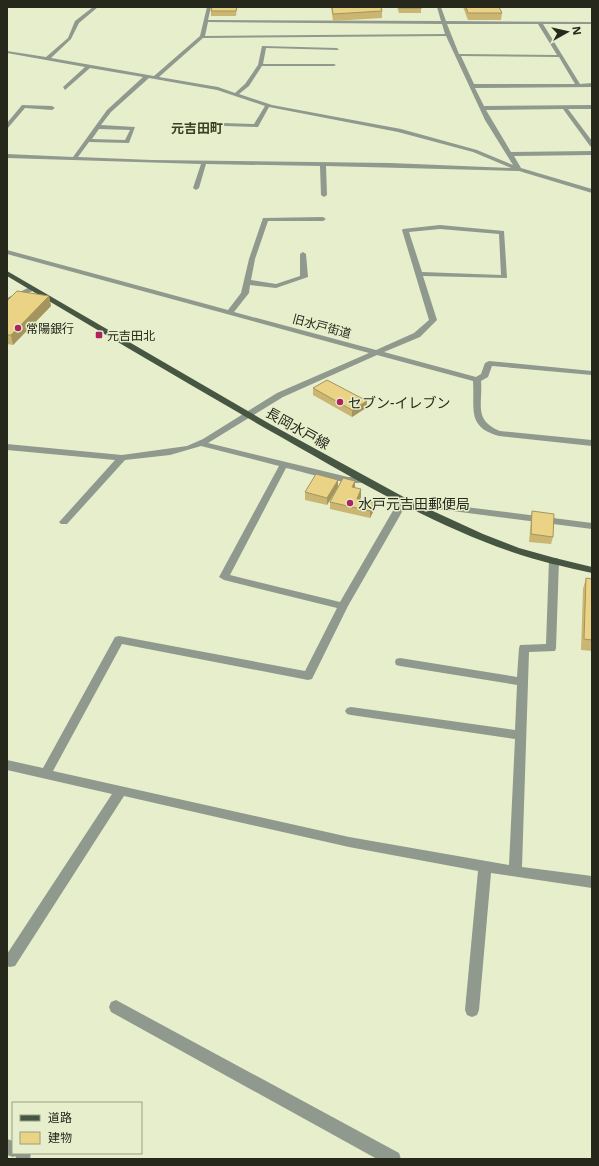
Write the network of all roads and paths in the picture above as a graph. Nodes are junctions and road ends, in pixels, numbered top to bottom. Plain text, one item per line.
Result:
1 (96, 7) edge
2 (209, 7) edge
3 (439, 7) edge
4 (206, 22) junction
5 (337, 22) junction
6 (443, 22) junction
7 (539, 22) junction
8 (589, 23) edge
9 (592, 31) edge
10 (448, 35) junction
11 (338, 36) junction
12 (202, 37) junction
13 (336, 49) dead end
14 (7, 52) edge
15 (458, 55) junction
16 (560, 56) junction
17 (47, 59) junction
18 (260, 65) junction
19 (334, 65) dead end
20 (88, 67) junction
21 (147, 77) junction
22 (155, 78) junction
23 (578, 85) junction
24 (592, 85) edge
25 (473, 86) junction
26 (65, 88) dead end
27 (236, 94) junction
28 (268, 105) junction
29 (564, 107) junction
30 (592, 107) edge
31 (52, 108) dead end
32 (484, 108) junction
33 (225, 124) dead end
34 (7, 127) edge
35 (97, 127) junction
36 (583, 133) junction
37 (592, 133) edge
38 (87, 140) junction
39 (592, 145) edge
40 (592, 153) edge
41 (511, 154) junction
42 (7, 156) edge
43 (74, 159) junction
44 (204, 162) junction
45 (323, 164) junction
46 (519, 169) junction
47 (196, 188) dead end
48 (592, 191) edge
49 (324, 195) dead end
50 (323, 219) dead end
51 (7, 252) edge
52 (303, 254) dead end
53 (7, 273) edge
54 (419, 274) junction
55 (247, 282) junction
56 (34, 289) junction
57 (7, 301) edge
58 (228, 313) junction
59 (378, 354) junction
60 (592, 373) edge
61 (477, 380) junction
62 (248, 415) junction
63 (202, 443) junction
64 (592, 443) edge
65 (7, 447) edge
66 (122, 458) junction
67 (284, 464) junction
68 (364, 480) junction
69 (403, 502) junction
70 (64, 522) dead end
71 (592, 526) edge
72 (554, 560) junction
73 (592, 570) edge
74 (343, 606) junction
75 (400, 662) dead end
76 (521, 682) junction
77 (351, 711) dead end
78 (520, 735) junction
79 (7, 765) edge
80 (46, 773) junction
81 (121, 790) junction
82 (485, 867) junction
83 (515, 870) junction
84 (592, 882) edge
85 (10, 961) dead end
86 (116, 1007) dead end
87 (472, 1010) dead end
88 (393, 1159) edge

1 - 17 street
2 - 4 street
3 - 6 street
4 - 5 street
4 - 12 street
5 - 6 street
5 - 11 street
6 - 7 street
6 - 10 street
7 - 8 street
7 - 16 street
8 - 9 street
10 - 11 street
10 - 15 street
11 - 12 street
12 - 22 street
13 - 18 street
14 - 17 street
15 - 16 street
15 - 25 street
16 - 23 street
17 - 20 street
18 - 19 street
18 - 27 street
20 - 21 street
20 - 26 street
21 - 22 street
21 - 35 street
22 - 27 street
23 - 24 street
23 - 25 street
25 - 32 street
27 - 28 street
28 - 33 street
28 - 46 street
29 - 30 street
29 - 32 street
29 - 36 street
31 - 34 street
32 - 41 street
35 - 38 street
35 - 38 street
36 - 37 street
36 - 39 street
38 - 43 street
40 - 41 street
41 - 46 street
42 - 43 street
43 - 44 street
44 - 45 street
44 - 47 street
45 - 46 street
45 - 49 street
46 - 48 street
50 - 55 street
51 - 58 street, 旧水戸街道
52 - 55 street
53 - 56 main road, 長岡水戸線
54 - 54 street
54 - 59 street
55 - 58 street
56 - 57 street
56 - 62 main road, 長岡水戸線
58 - 59 street, 旧水戸街道
59 - 61 street, 旧水戸街道
59 - 62 street
60 - 61 street
61 - 64 street
62 - 63 street
62 - 68 main road, 長岡水戸線
63 - 66 street
63 - 67 street
65 - 66 street
66 - 70 street
67 - 68 street
67 - 74 street
68 - 69 main road, 長岡水戸線
69 - 71 street
69 - 72 main road, 長岡水戸線
69 - 74 street
72 - 73 main road, 長岡水戸線
72 - 76 street
74 - 80 street
75 - 76 street
76 - 78 street
77 - 78 street
78 - 83 street
79 - 80 street
80 - 81 street
81 - 82 street
81 - 85 street
82 - 83 street
82 - 87 street
83 - 84 street
86 - 88 street

